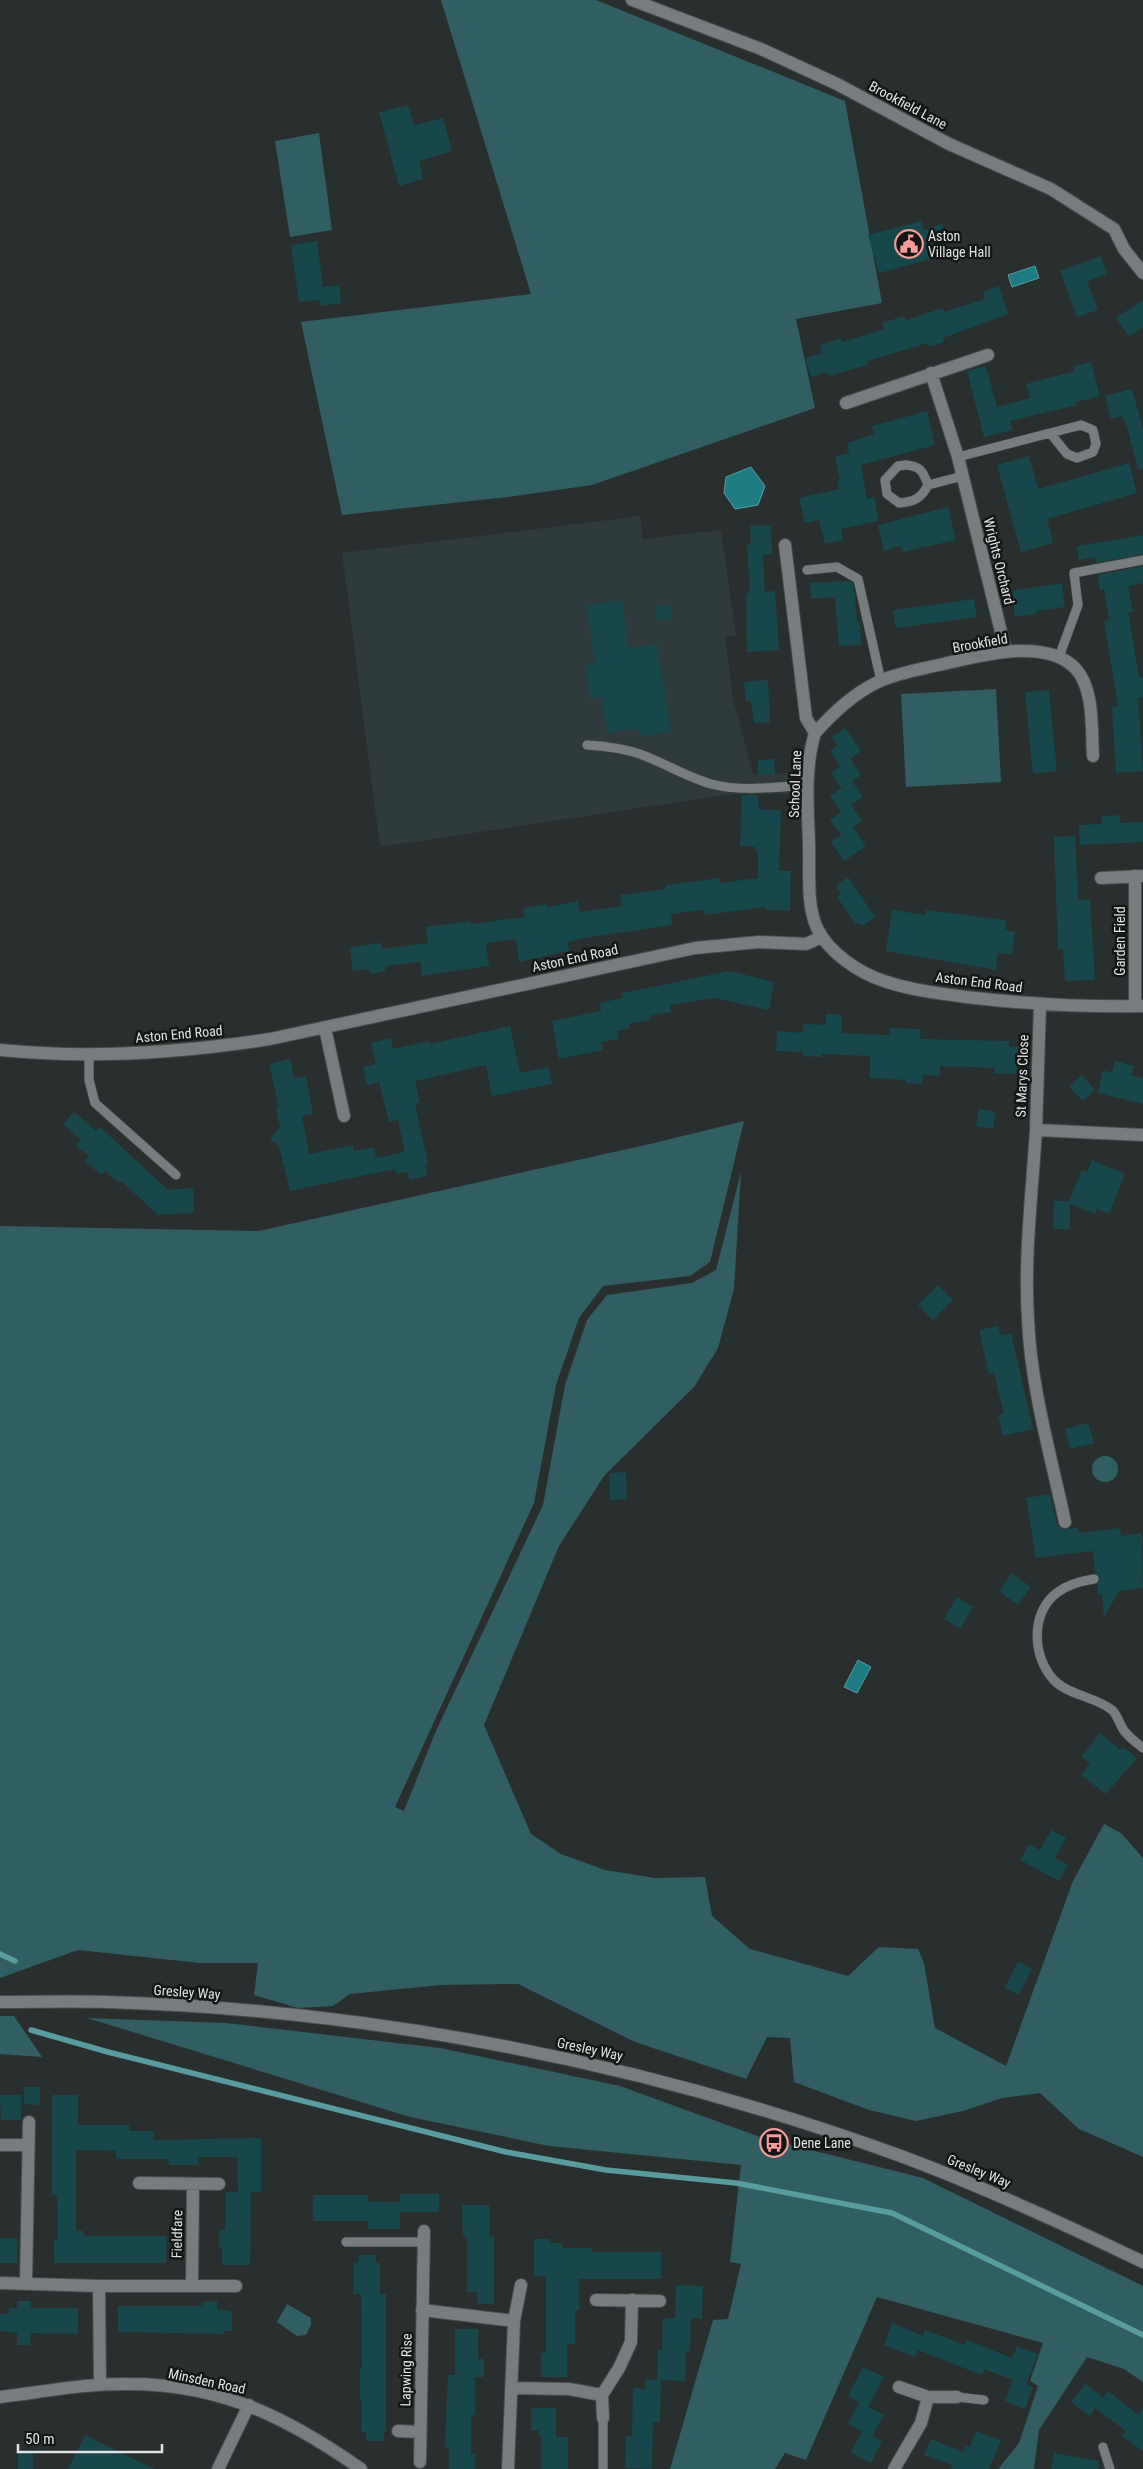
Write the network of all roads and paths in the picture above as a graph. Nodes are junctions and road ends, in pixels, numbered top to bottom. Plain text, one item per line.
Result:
1 (632, 0) edge
2 (1143, 273) edge
3 (988, 355) dead end
4 (931, 374) junction
5 (846, 403) dead end
6 (1051, 434) junction
7 (958, 457) junction
8 (963, 476) junction
9 (928, 485) junction
10 (785, 545) dead end
11 (1143, 560) edge
12 (807, 570) dead end
13 (1006, 652) junction
14 (1059, 657) junction
15 (881, 681) junction
16 (815, 733) junction
17 (587, 745) dead end
18 (1093, 756) dead end
19 (807, 785) junction
20 (1139, 876) edge
21 (1101, 878) dead end
22 (822, 937) junction
23 (1040, 1005) junction
24 (1139, 1006) edge
25 (325, 1028) junction
26 (0, 1050) edge
27 (89, 1056) junction
28 (344, 1116) dead end
29 (1036, 1130) junction
30 (1143, 1135) edge
31 (176, 1175) dead end
32 (1065, 1522) dead end
33 (1094, 1578) dead end
34 (1143, 1748) edge
35 (0, 2002) edge
36 (28, 2122) dead end
37 (0, 2145) edge
38 (27, 2145) junction
39 (139, 2183) dead end
40 (219, 2184) dead end
41 (193, 2185) junction
42 (423, 2236) joint
43 (346, 2242) dead end
44 (1143, 2262) edge
45 (26, 2283) junction
46 (0, 2284) edge
47 (192, 2285) junction
48 (521, 2285) dead end
49 (99, 2286) junction
50 (236, 2286) dead end
51 (596, 2300) dead end
52 (632, 2300) junction
53 (660, 2301) dead end
54 (422, 2310) junction
55 (514, 2321) junction
56 (100, 2385) junction
57 (512, 2388) junction
58 (899, 2388) dead end
59 (602, 2395) junction
60 (0, 2397) edge
61 (928, 2397) junction
62 (957, 2397) joint
63 (984, 2400) dead end
64 (249, 2405) junction
65 (603, 2418) joint
66 (398, 2430) dead end
67 (420, 2432) junction
68 (1103, 2448) dead end
69 (420, 2462) dead end
70 (218, 2469) edge
71 (362, 2469) edge
72 (508, 2469) edge
73 (603, 2469) edge
74 (894, 2469) edge
75 (1110, 2469) edge

1 - 2 street, Brookfield Lane
3 - 4 street
4 - 5 street
4 - 7 street, Wrights Orchard
6 - 6 lane
6 - 7 lane
7 - 8 street, Wrights Orchard
8 - 9 lane
8 - 13 street, Wrights Orchard
9 - 9 lane
10 - 16 street, School Lane
11 - 14 lane
12 - 15 lane
13 - 14 street, Brookfield
13 - 15 street, Brookfield
14 - 18 street, Brookfield
15 - 16 street, Brookfield
16 - 19 street, School Lane
17 - 19 lane
19 - 22 street, School Lane
20 - 21 street, Garden Field
20 - 24 street, Garden Field
22 - 23 street, Aston End Road
22 - 25 street, Aston End Road
23 - 24 street, Aston End Road
23 - 29 street, St Marys Close
25 - 27 street, Aston End Road
25 - 28 street
26 - 27 street, Aston End Road
27 - 31 lane
29 - 30 street, St Marys Close
29 - 32 street
33 - 34 lane
35 - 44 street, Gresley Way
36 - 38 street
37 - 38 street
38 - 45 street
39 - 41 street
40 - 41 street
41 - 47 street, Fieldfare
42 - 43 lane
42 - 54 street, Lapwing Rise
45 - 46 street
45 - 49 street
47 - 49 street
47 - 50 street
48 - 55 street
49 - 56 street
51 - 52 street
52 - 53 street
52 - 59 street
54 - 55 street
54 - 67 street, Lapwing Rise
55 - 57 street
56 - 60 street, Minsden Road
56 - 64 street, Minsden Road
57 - 59 street
57 - 72 street
58 - 61 street
59 - 65 street
61 - 62 street
61 - 74 street
62 - 63 lane
64 - 70 street
64 - 71 street, Minsden Road
65 - 73 lane
66 - 67 street
67 - 69 street, Lapwing Rise
68 - 75 lane

